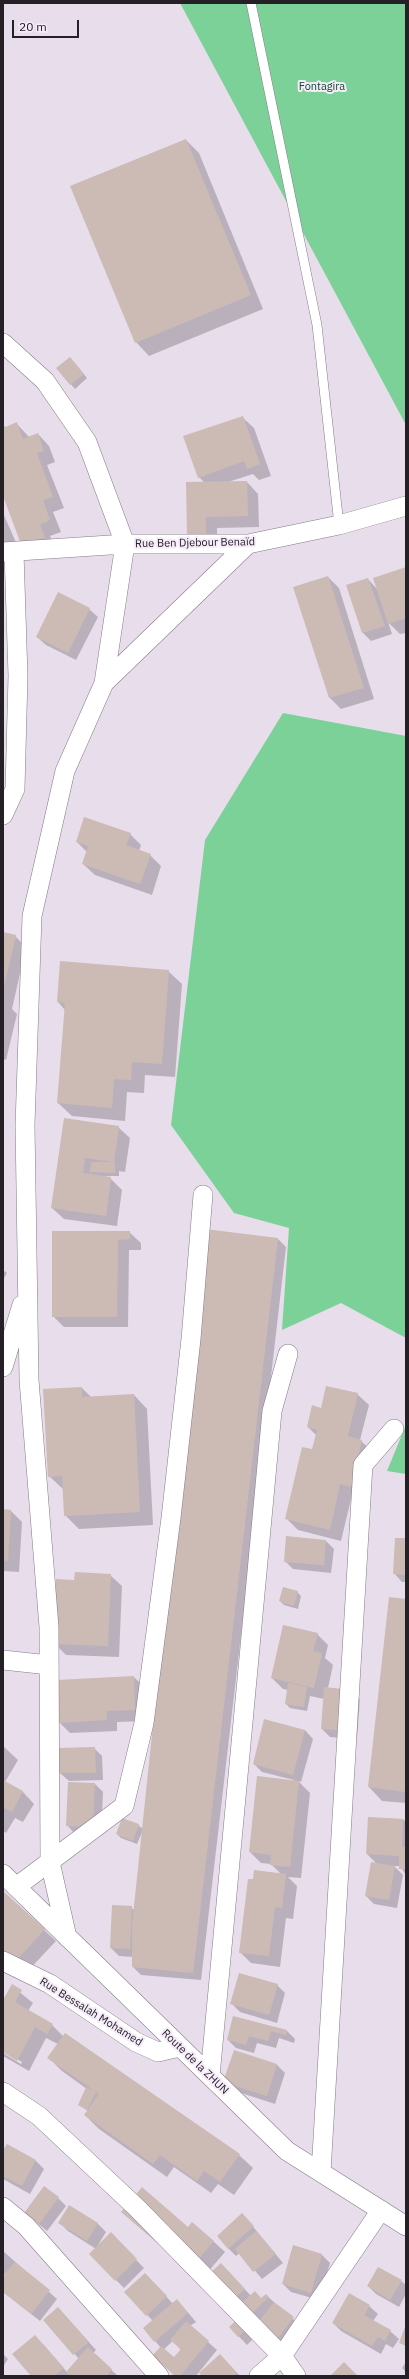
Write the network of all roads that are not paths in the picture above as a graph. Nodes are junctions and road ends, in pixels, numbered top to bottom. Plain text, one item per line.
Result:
1 (251, 3) edge
2 (3, 343) edge
3 (406, 506) edge
4 (339, 525) junction
5 (125, 544) junction
6 (248, 544) junction
7 (9, 552) edge
8 (104, 683) junction
9 (3, 815) edge
10 (203, 1195) dead end
11 (27, 1290) junction
12 (288, 1354) dead end
13 (3, 1367) edge
14 (394, 1429) dead end
15 (3, 1660) edge
16 (49, 1665) junction
17 (50, 1862) junction
18 (3, 1874) edge
19 (16, 1887) junction
20 (68, 1937) junction
21 (3, 1961) edge
22 (180, 2047) junction
23 (210, 2076) junction
24 (3, 2092) edge
25 (321, 2172) junction
26 (3, 2207) edge
27 (381, 2210) junction
28 (406, 2226) edge
29 (282, 2356) junction
30 (159, 2376) edge
31 (259, 2376) edge
32 (296, 2376) edge

1 - 4 lane
2 - 5 street
3 - 4 street, Rue Ben Djebour Benaïd
4 - 6 street, Rue Ben Djebour Benaïd
5 - 6 street, Rue Ben Djebour Benaïd
5 - 7 street, Rue Ben Djebour Benaïd
5 - 8 street
6 - 8 street
7 - 9 street
8 - 11 street
10 - 17 street
11 - 13 street
11 - 16 street
12 - 23 street
14 - 25 street
15 - 16 street
16 - 17 street
17 - 19 street
17 - 20 street
18 - 19 street, Route de la ZHUN
19 - 20 street, Route de la ZHUN
20 - 22 street, Route de la ZHUN
21 - 22 street, Rue Bessalah Mohamed
22 - 23 street, Route de la ZHUN
23 - 25 street, Route de la ZHUN
24 - 29 street
25 - 27 street, Route de la ZHUN
26 - 30 street
27 - 28 street, Route de la ZHUN
27 - 29 street
29 - 31 street
29 - 32 street

